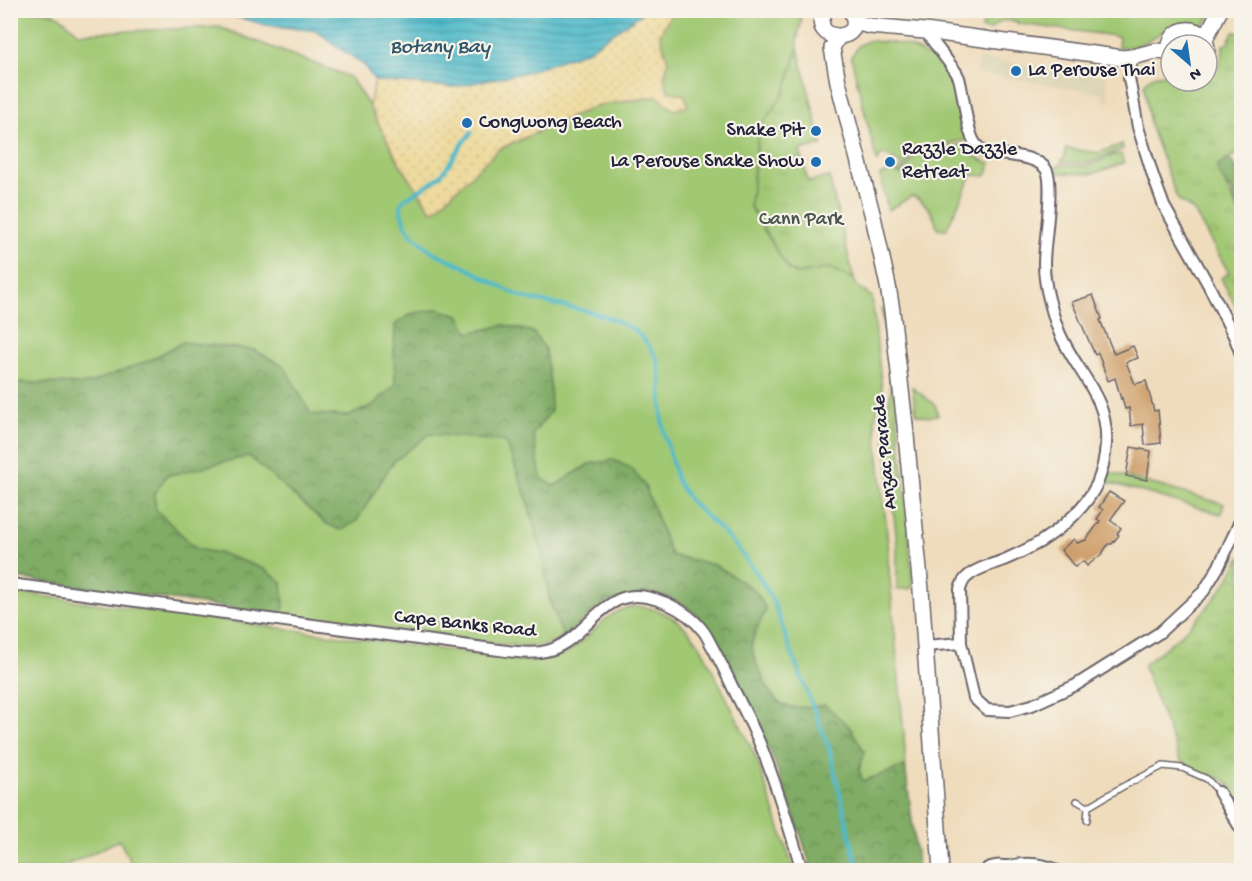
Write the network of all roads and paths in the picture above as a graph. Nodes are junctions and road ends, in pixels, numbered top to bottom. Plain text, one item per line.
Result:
1 (826, 10) edge
2 (1220, 10) edge
3 (852, 16) edge
4 (924, 31) junction
5 (1177, 33) edge
6 (1198, 33) edge
7 (1211, 33) edge
8 (838, 37) junction
9 (1159, 52) edge
10 (1132, 57) junction
11 (1242, 357) edge
12 (1242, 515) edge
13 (10, 584) edge
14 (961, 643) junction
15 (925, 646) junction
16 (1219, 792) joint
17 (1077, 801) dead end
18 (1088, 807) junction
19 (1087, 820) dead end
20 (1242, 831) edge
21 (802, 870) edge
22 (942, 870) edge
23 (988, 870) edge
24 (1056, 870) edge

1 - 8 main road
2 - 7 main road
3 - 4 main road
3 - 8 main road
4 - 10 main road
4 - 14 street
5 - 6 main road
8 - 15 main road, Anzac Parade
9 - 10 main road
10 - 11 street
12 - 14 street
13 - 21 street, Cape Banks Road
14 - 15 street
15 - 22 main road, Anzac Parade
16 - 18 lane
16 - 20 street
17 - 18 lane
18 - 19 lane
23 - 24 street

